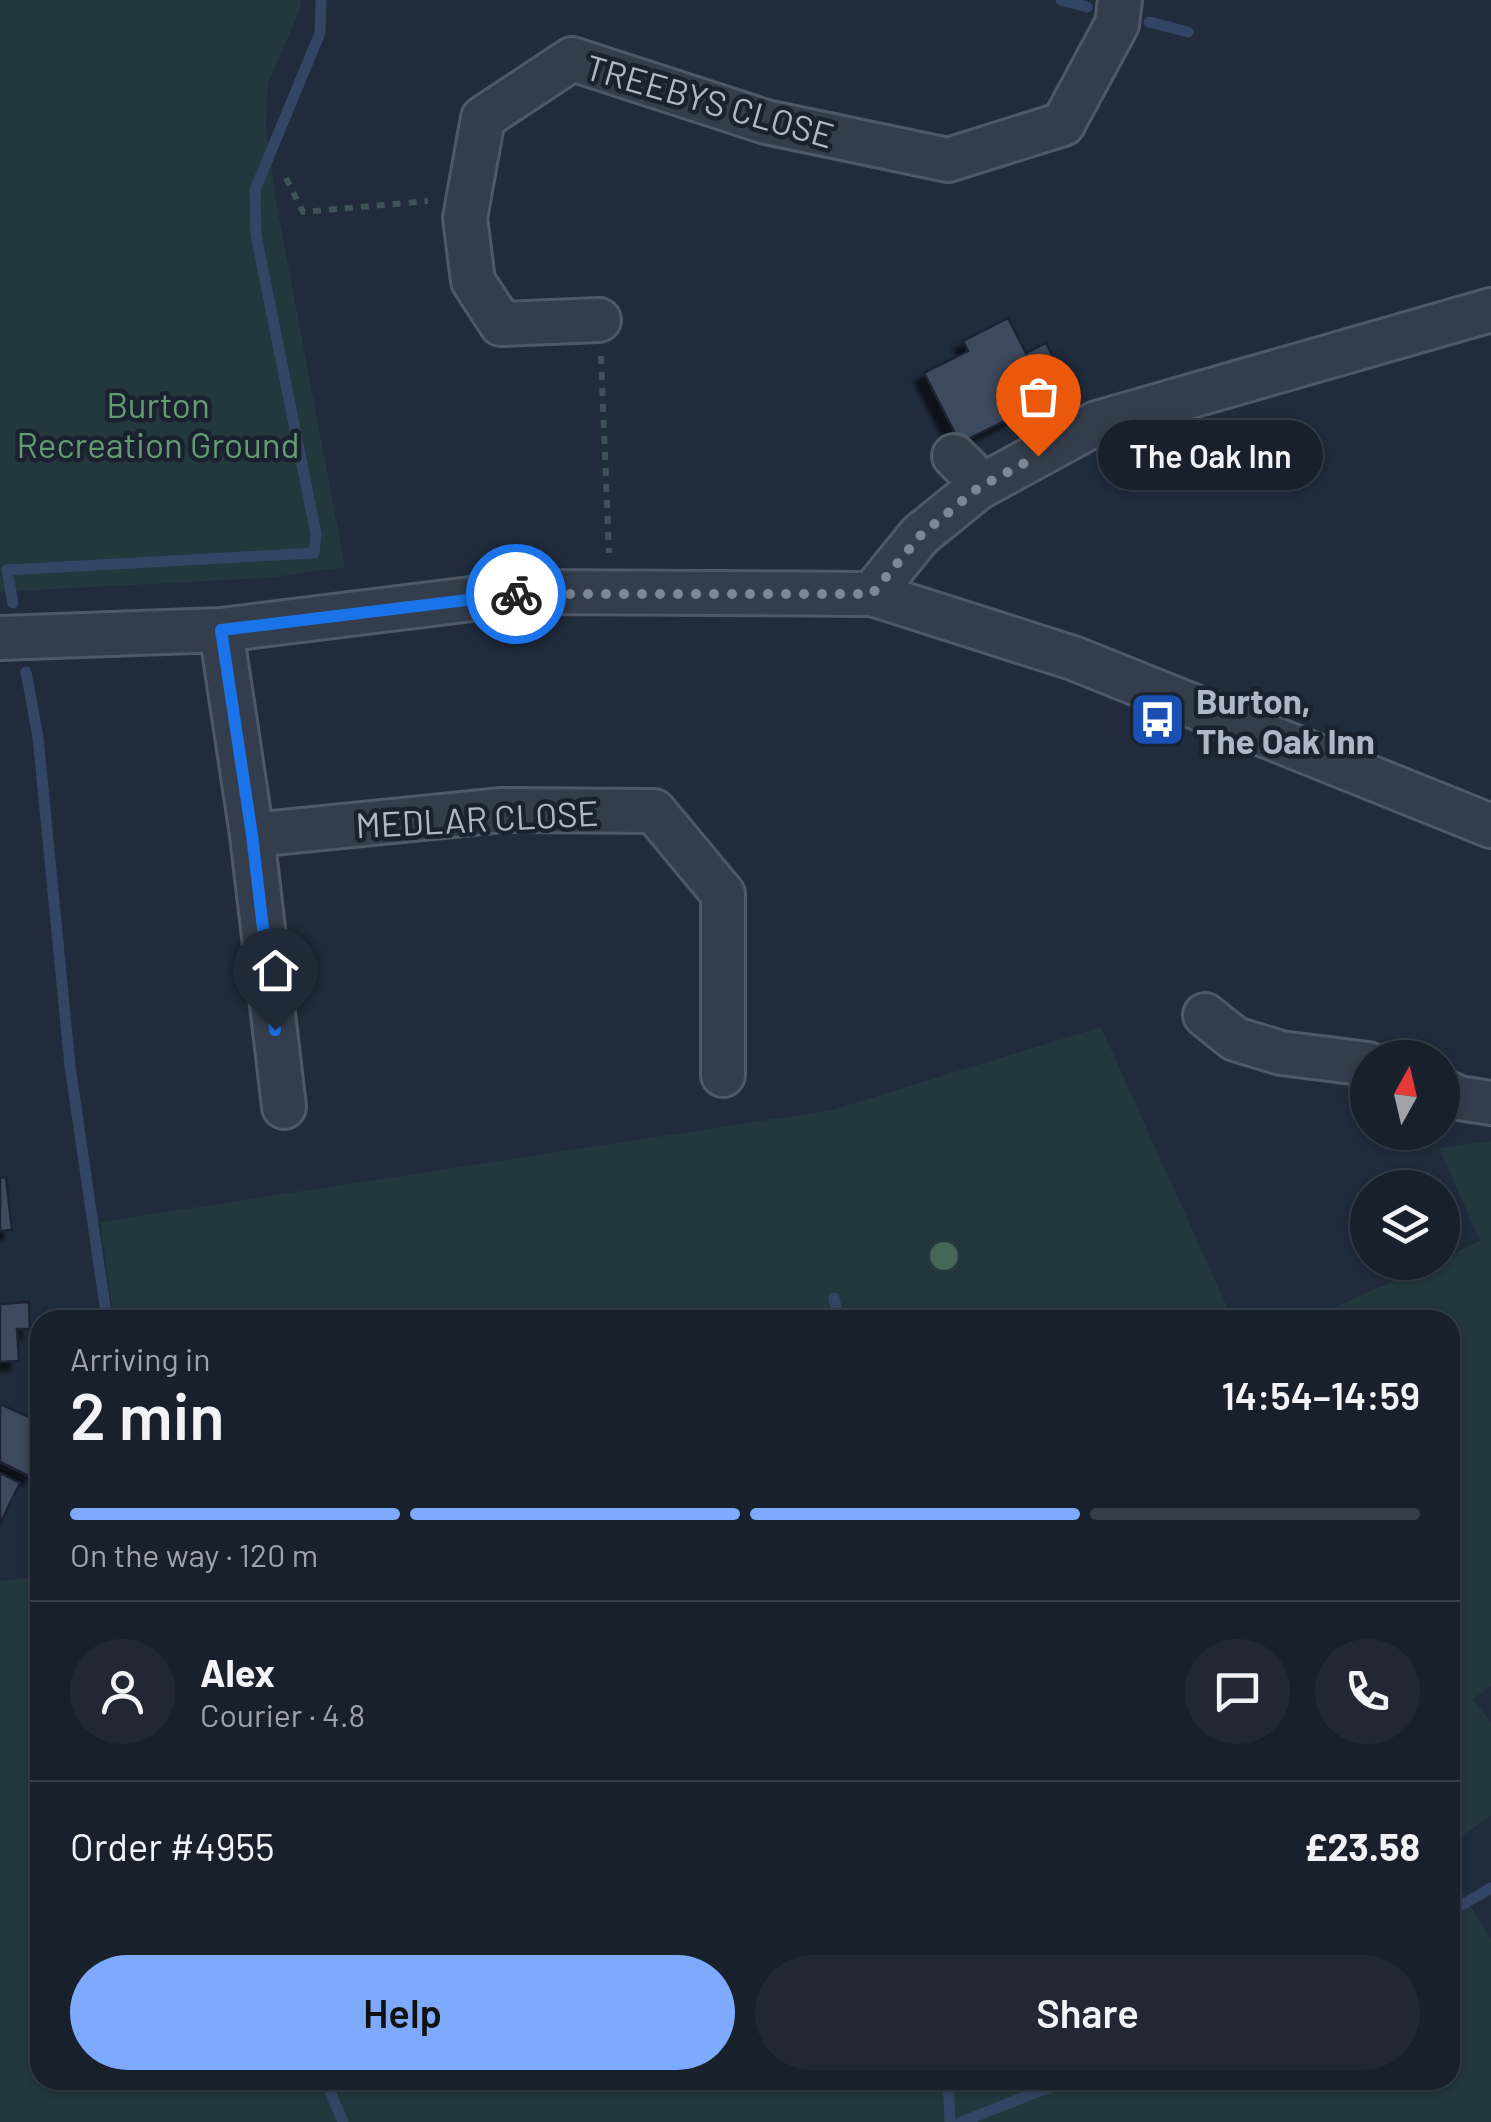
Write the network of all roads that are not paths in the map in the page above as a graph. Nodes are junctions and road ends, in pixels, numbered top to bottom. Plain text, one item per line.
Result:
1 (1120, 0) edge
2 (1491, 310) edge
3 (599, 320) road end
4 (872, 594) junction
5 (221, 630) junction
6 (0, 638) edge
7 (1491, 826) edge
8 (252, 835) junction
9 (1205, 1016) dead end
10 (1350, 1062) edge
11 (724, 1075) dead end
12 (1460, 1098) edge
13 (1491, 1102) edge
14 (284, 1108) dead end

1 - 3 street, TREEBYS CLOSE
2 - 4 street
4 - 5 street
4 - 7 street
5 - 6 street
5 - 8 street
8 - 11 street, MEDLAR CLOSE
8 - 14 street
9 - 10 street
12 - 13 street

